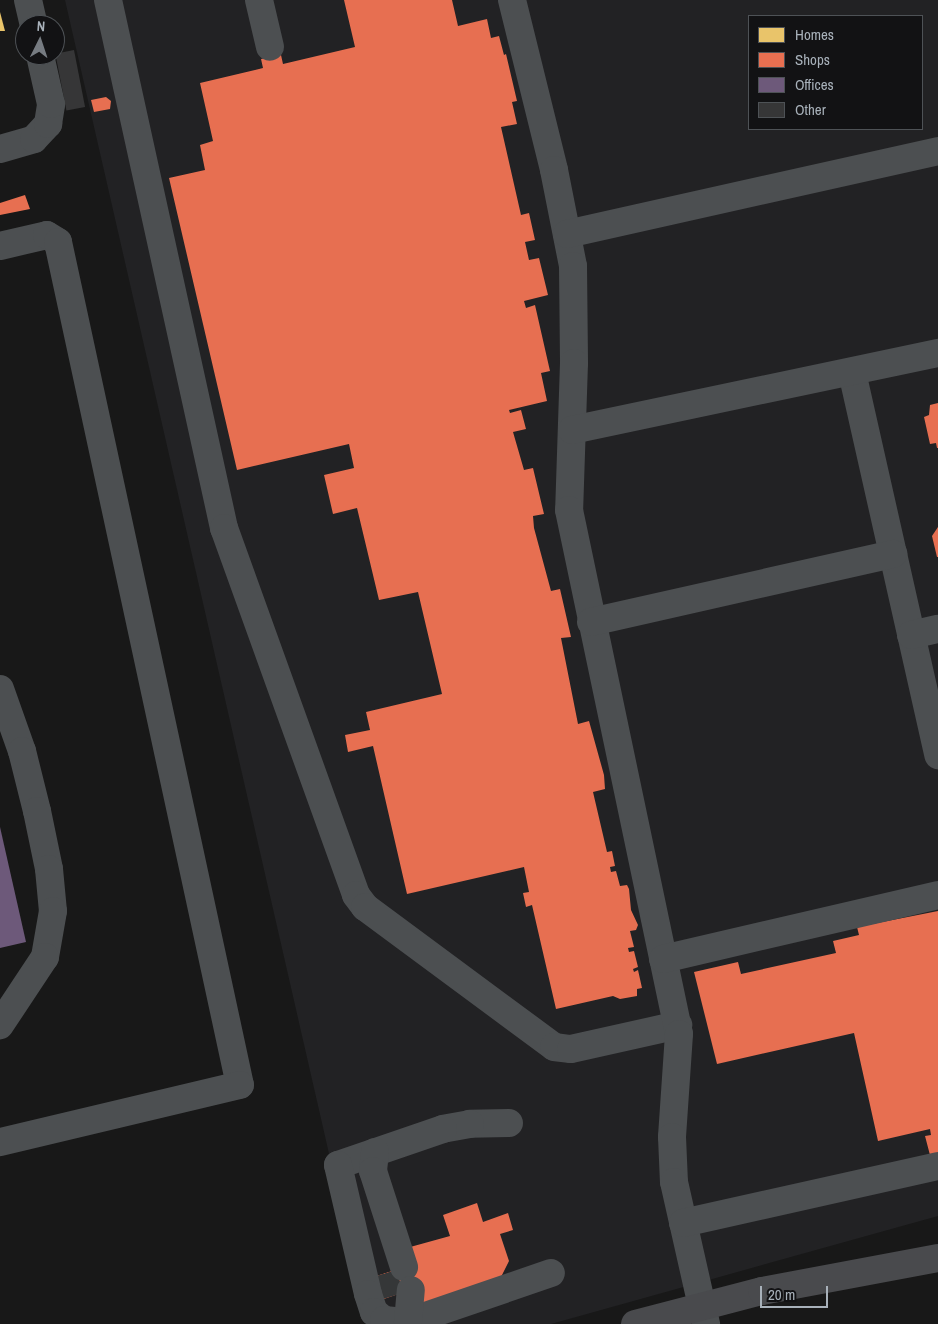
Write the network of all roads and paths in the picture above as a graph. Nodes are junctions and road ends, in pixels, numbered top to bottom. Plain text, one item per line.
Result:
1 (28, 0) edge
2 (108, 0) edge
3 (259, 0) edge
4 (512, 0) edge
5 (32, 15) edge
6 (270, 47) dead end
7 (42, 65) edge
8 (0, 149) edge
9 (938, 151) edge
10 (567, 234) junction
11 (0, 246) edge
12 (938, 353) edge
13 (852, 372) junction
14 (572, 430) junction
15 (893, 554) junction
16 (591, 622) junction
17 (938, 629) edge
18 (911, 635) junction
19 (0, 689) edge
20 (938, 755) edge
21 (938, 895) edge
22 (663, 959) junction
23 (0, 1025) edge
24 (678, 1025) junction
25 (510, 1122) dead end
26 (0, 1142) edge
27 (364, 1156) junction
28 (938, 1166) edge
29 (683, 1223) junction
30 (938, 1258) edge
31 (551, 1273) dead end
32 (704, 1315) edge
33 (408, 1322) junction
34 (635, 1324) edge

1 - 5 street
2 - 24 street
3 - 6 street
4 - 10 street
7 - 8 street
9 - 10 street
10 - 14 street
11 - 26 street
12 - 13 street
13 - 14 street
13 - 15 street
14 - 16 street
15 - 16 street
15 - 18 street
16 - 22 street
17 - 18 street
18 - 20 street
19 - 23 street
21 - 22 street
22 - 24 street
24 - 29 street
25 - 27 street
27 - 33 street
27 - 33 street
28 - 29 street
29 - 32 street
30 - 32 main road
31 - 33 street
32 - 34 main road

